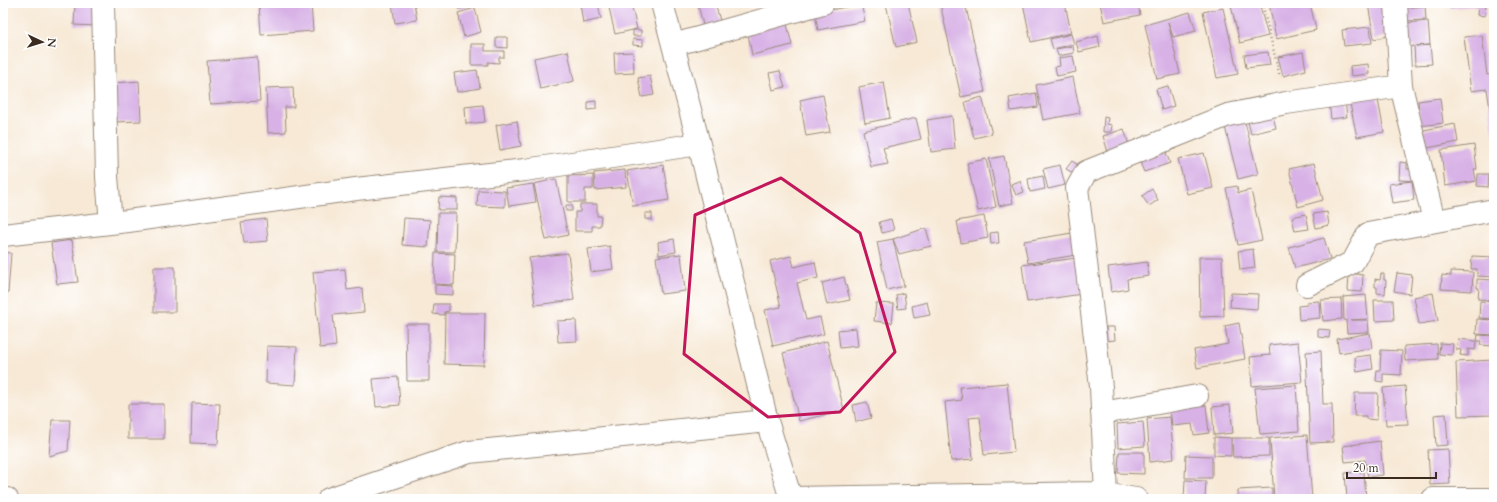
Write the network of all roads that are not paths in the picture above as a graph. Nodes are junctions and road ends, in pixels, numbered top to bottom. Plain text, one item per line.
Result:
1 (103, 3) edge
2 (662, 3) edge
3 (823, 3) edge
4 (1396, 3) edge
5 (673, 45) junction
6 (1401, 86) junction
7 (699, 144) junction
8 (1494, 210) edge
9 (1434, 221) junction
10 (111, 223) junction
11 (3, 235) edge
12 (1307, 285) dead end
13 (1197, 396) dead end
14 (1102, 413) junction
15 (767, 421) junction
16 (1494, 492) edge
17 (1106, 495) junction
18 (3, 499) edge
19 (7, 499) edge
20 (329, 499) edge
21 (791, 499) edge
22 (1136, 499) edge
23 (1433, 499) edge
24 (1492, 499) edge

1 - 10 street
2 - 5 street
3 - 5 street
4 - 6 street
5 - 7 street
6 - 9 street
6 - 14 street
7 - 10 street
7 - 15 street
8 - 9 street
9 - 12 street
10 - 11 street
13 - 14 street
14 - 17 street
15 - 20 street
15 - 21 street
16 - 24 street
17 - 21 street
17 - 22 street
18 - 19 street
23 - 24 street

